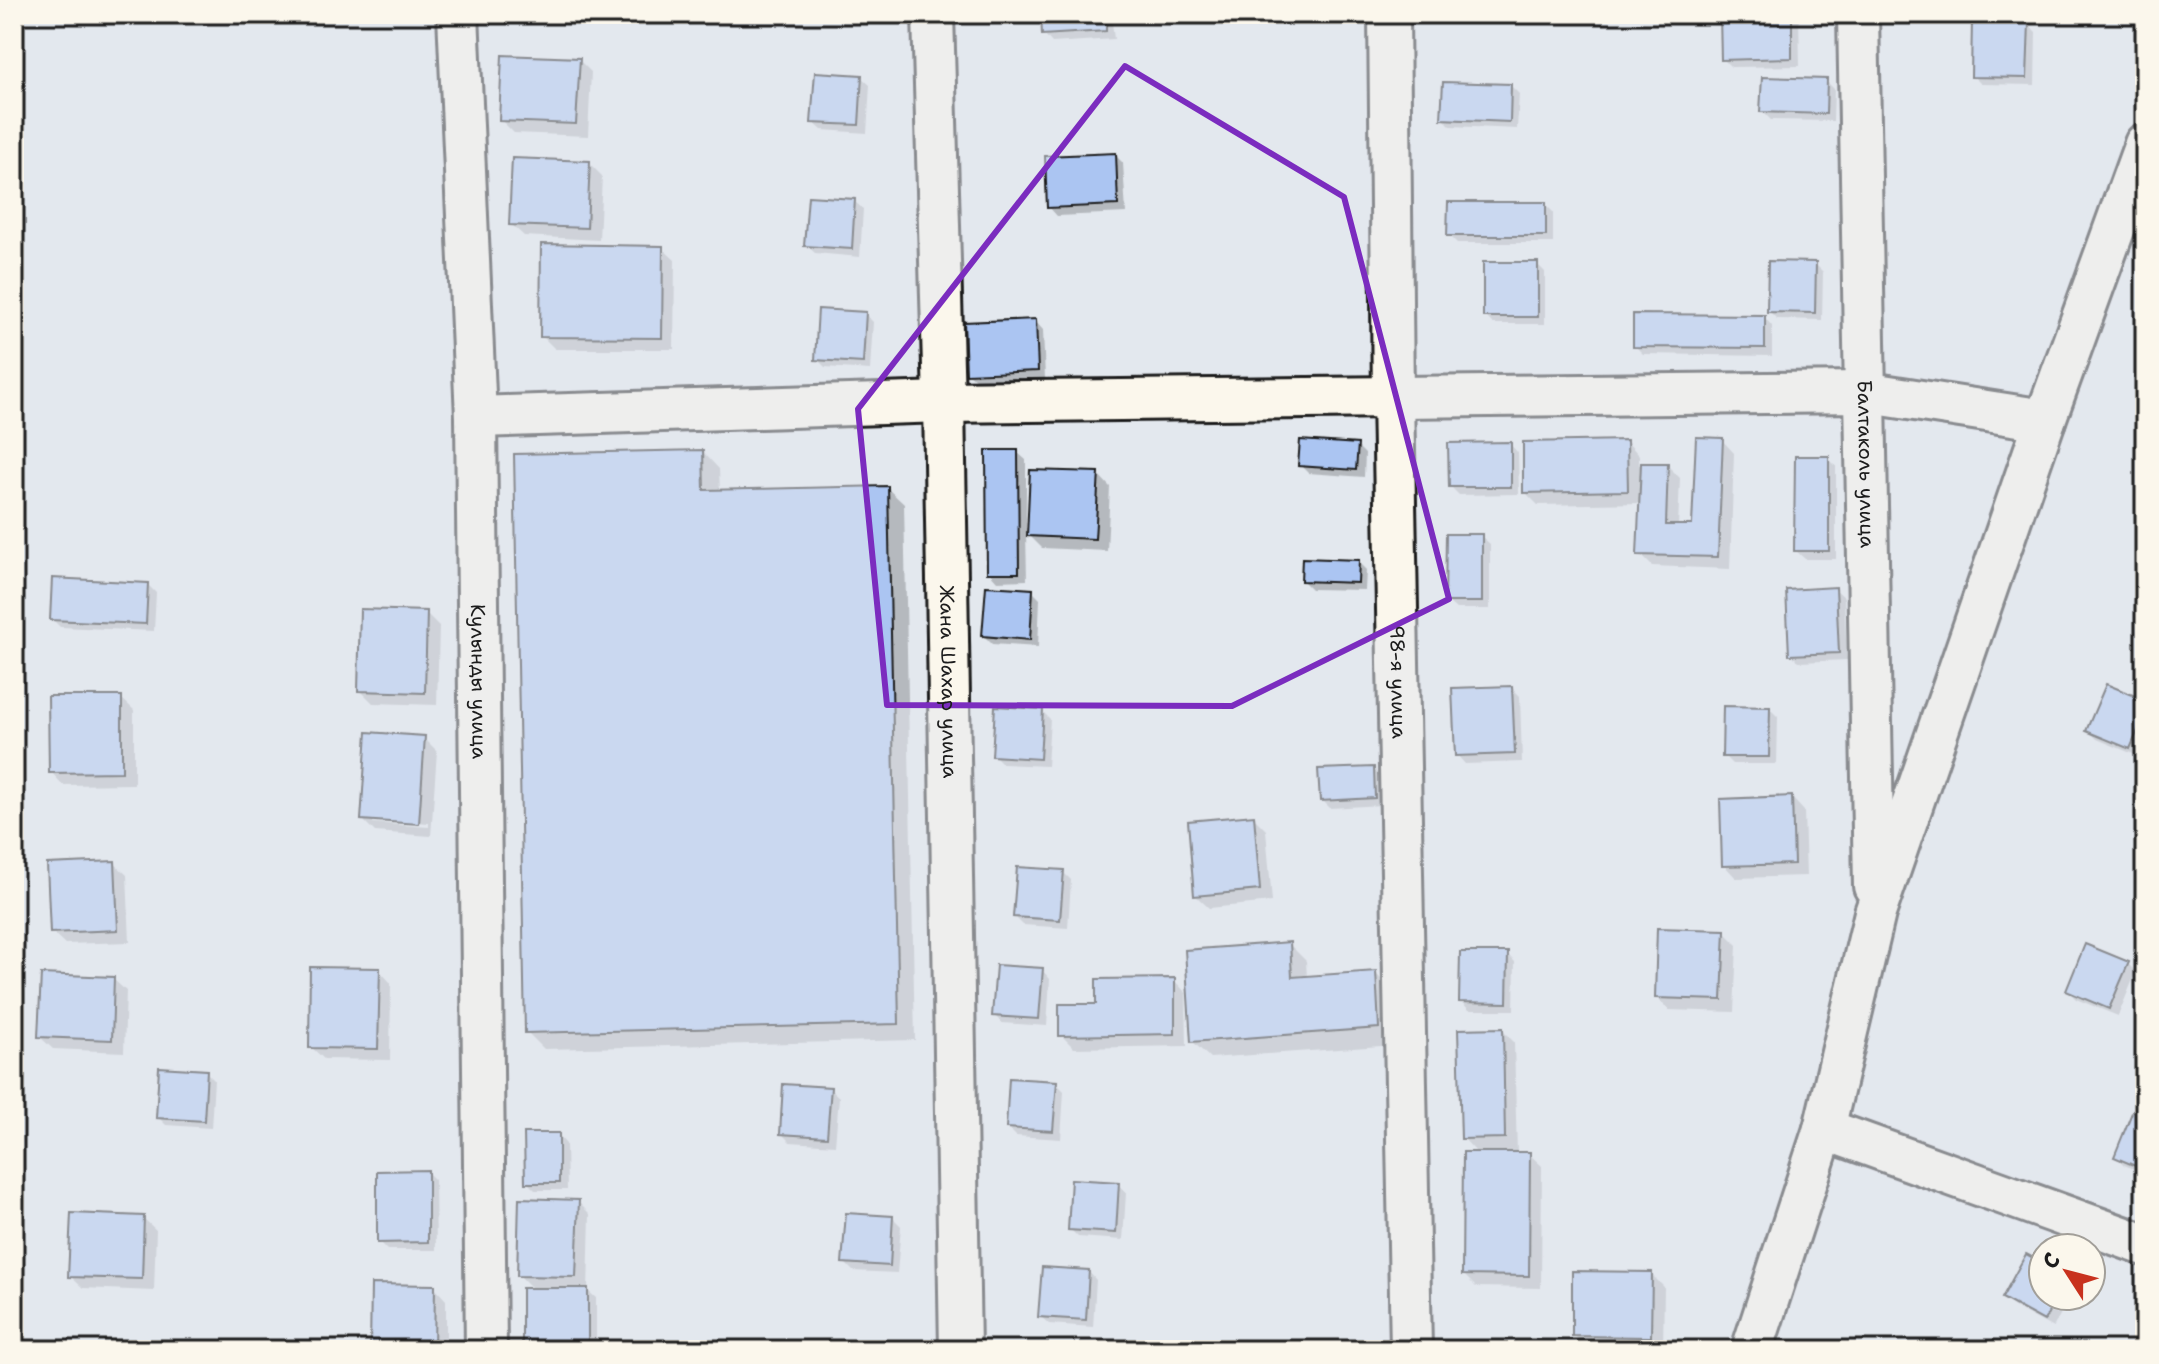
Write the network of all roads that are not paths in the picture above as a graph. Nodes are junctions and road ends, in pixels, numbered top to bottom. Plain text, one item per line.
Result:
1 (458, 14) edge
2 (933, 14) edge
3 (1389, 14) edge
4 (1858, 14) edge
5 (2145, 144) edge
6 (1863, 392) junction
7 (1393, 397) junction
8 (944, 402) junction
9 (476, 417) junction
10 (2045, 420) junction
11 (1875, 913) junction
12 (1824, 1129) junction
13 (2145, 1245) edge
14 (486, 1350) edge
15 (960, 1350) edge
16 (1411, 1350) edge
17 (1752, 1350) edge

1 - 9 street, Кулынды улица
2 - 8 street, Жана Шахар улица
3 - 7 street, 98-я улица
4 - 6 street, Балтаколь улица
5 - 10 street
6 - 7 street
6 - 10 street
6 - 11 street, Балтаколь улица
7 - 8 street
7 - 16 street, 98-я улица
8 - 9 street
8 - 15 street, Жана Шахар улица
9 - 14 street, Кулынды улица
10 - 11 street
11 - 12 street
12 - 13 street
12 - 17 street

